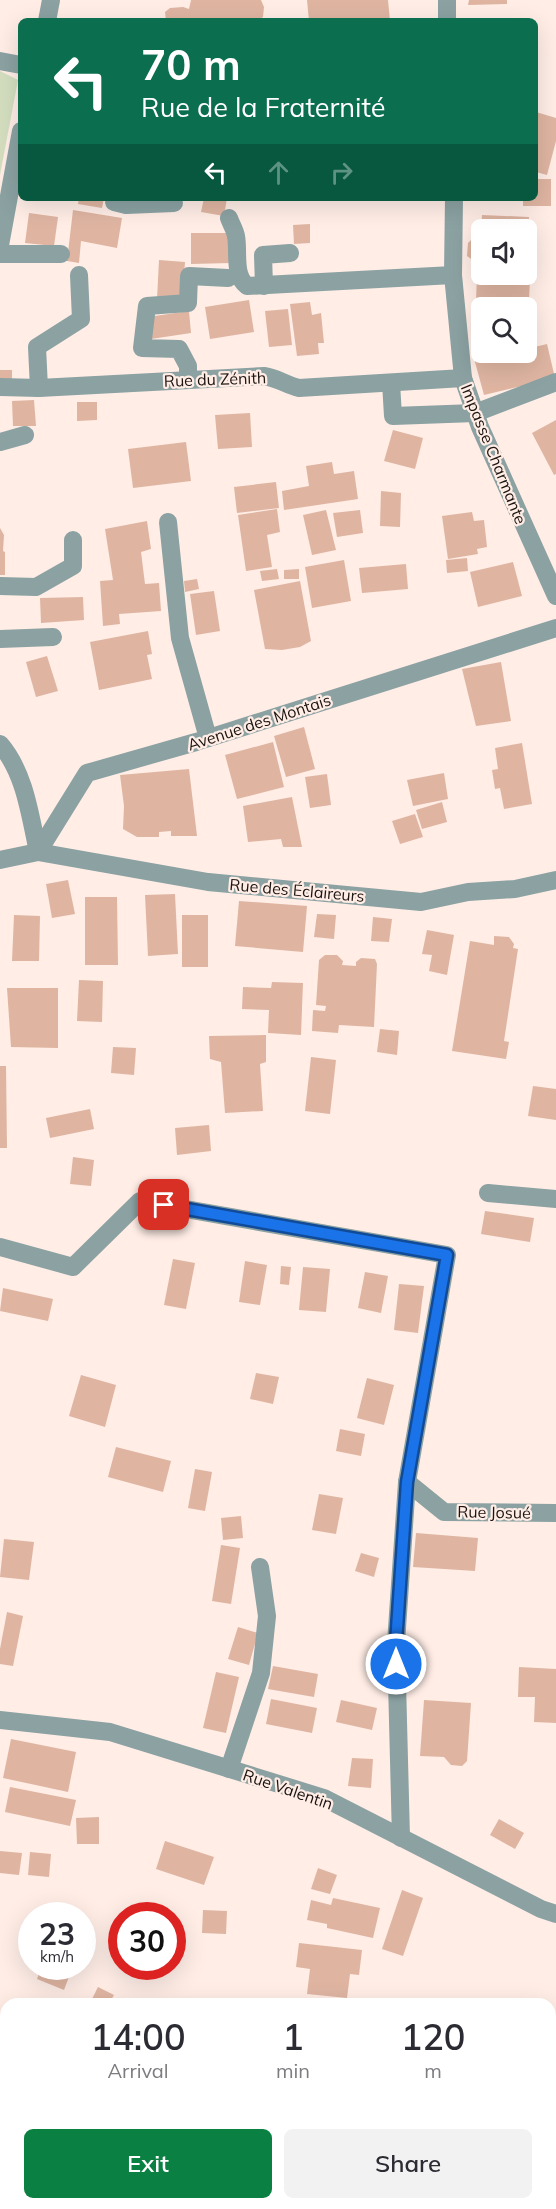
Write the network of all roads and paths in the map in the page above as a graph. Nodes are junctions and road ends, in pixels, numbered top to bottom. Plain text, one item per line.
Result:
1 (51, 0) edge
2 (447, 0) edge
3 (48, 18) edge
4 (447, 18) edge
5 (0, 61) edge
6 (18, 64) edge
7 (18, 147) edge
8 (114, 201) edge
9 (454, 201) edge
10 (174, 203) dead end
11 (228, 218) dead end
12 (0, 245) edge
13 (290, 253) dead end
14 (0, 254) edge
15 (61, 254) dead end
16 (79, 275) dead end
17 (453, 275) junction
18 (228, 278) dead end
19 (264, 286) junction
20 (463, 378) junction
21 (188, 379) junction
22 (556, 382) edge
23 (391, 383) junction
24 (0, 387) edge
25 (39, 388) junction
26 (475, 412) junction
27 (25, 435) dead end
28 (0, 442) edge
29 (168, 522) dead end
30 (73, 540) dead end
31 (0, 586) edge
32 (556, 596) edge
33 (556, 628) edge
34 (53, 637) dead end
35 (0, 639) edge
36 (208, 738) junction
37 (0, 744) edge
38 (38, 852) junction
39 (0, 860) edge
40 (556, 880) edge
41 (488, 1193) dead end
42 (556, 1199) edge
43 (0, 1247) edge
44 (407, 1482) junction
45 (556, 1513) edge
46 (260, 1567) dead end
47 (0, 1720) edge
48 (229, 1769) junction
49 (401, 1838) junction
50 (556, 1914) edge

1 - 3 street
2 - 4 street
5 - 6 street
7 - 12 street
8 - 10 street
9 - 17 street, Impasse Charmante
11 - 19 street
13 - 19 street
14 - 15 street
16 - 25 street
17 - 19 street
17 - 20 street, Impasse Charmante
18 - 21 street
20 - 23 street, Rue du Zénith
20 - 26 street, Impasse Charmante
21 - 23 street, Rue du Zénith
21 - 25 street, Rue du Zénith
22 - 26 street
23 - 26 street
24 - 25 street, Rue du Zénith
26 - 32 street, Impasse Charmante
27 - 28 street
29 - 36 street
30 - 31 street
33 - 36 street, Avenue des Montais
34 - 35 street
36 - 38 street, Avenue des Montais
37 - 38 street
38 - 39 street
38 - 40 street, Rue des Éclaireurs
41 - 42 street
43 - 44 street
44 - 45 street, Rue Josué
44 - 49 street
46 - 48 street
47 - 48 street, Rue Valentin
48 - 49 street, Rue Valentin
49 - 50 street, Rue Valentin

